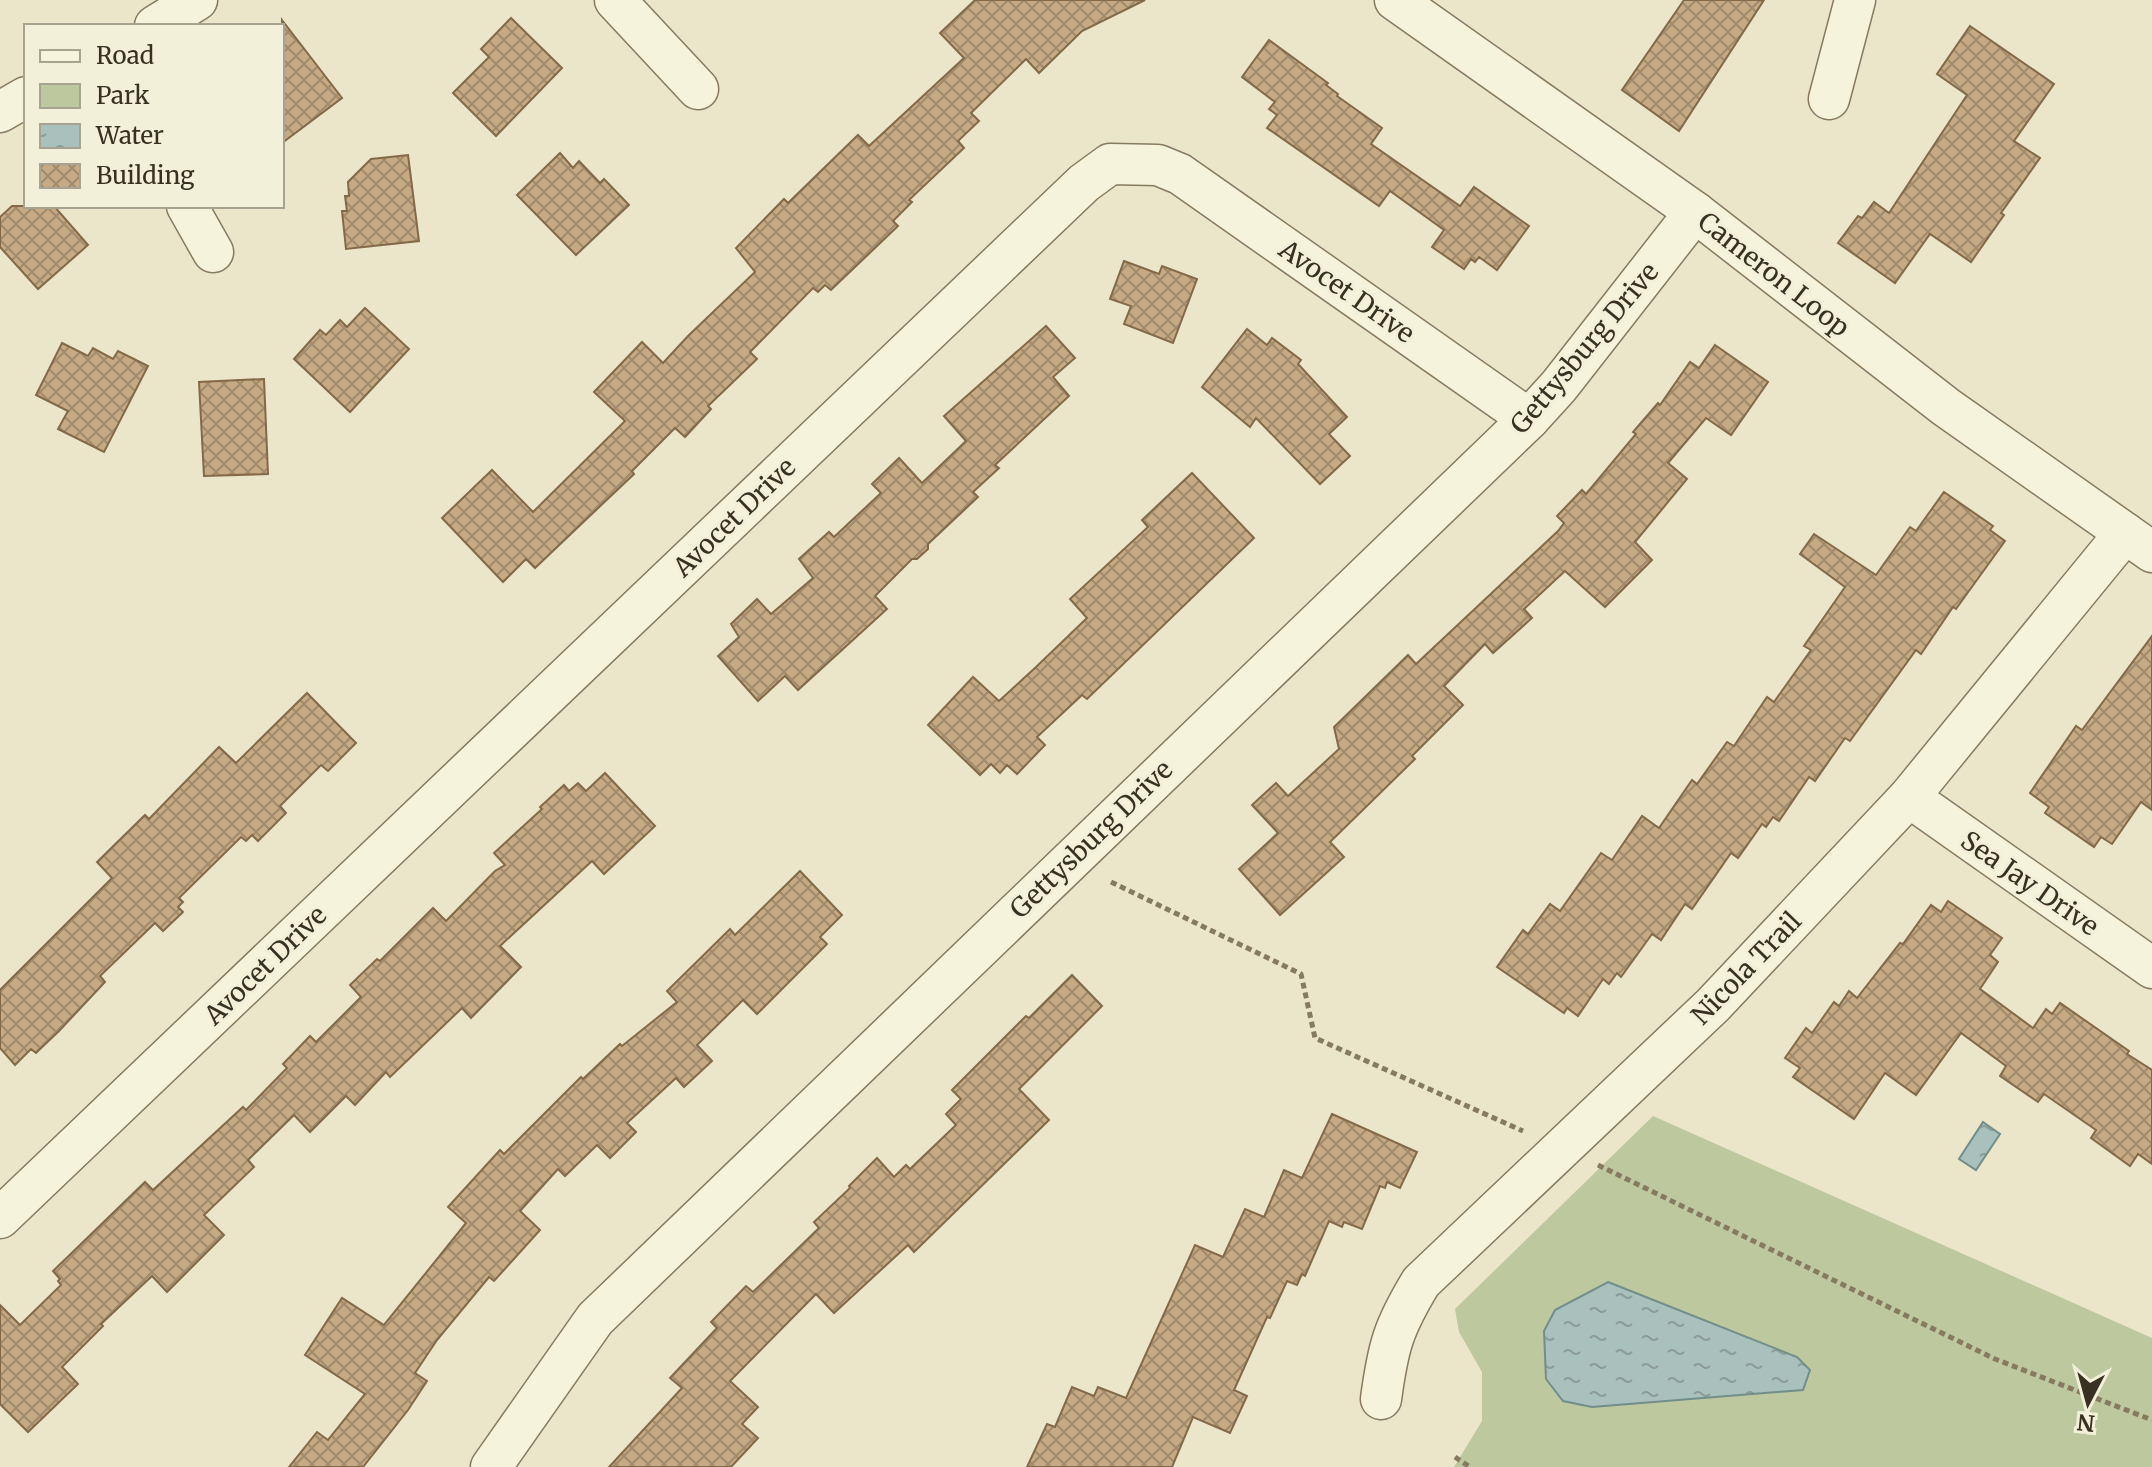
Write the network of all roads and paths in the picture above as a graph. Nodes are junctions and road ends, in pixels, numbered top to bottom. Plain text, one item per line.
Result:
1 (197, 0) edge
2 (615, 0) edge
3 (1395, 0) edge
4 (1855, 0) edge
5 (158, 24) edge
6 (698, 89) dead end
7 (24, 98) edge
8 (1829, 99) dead end
9 (0, 112) edge
10 (188, 208) edge
11 (1695, 212) junction
12 (213, 252) dead end
13 (1529, 419) junction
14 (2138, 542) edge
15 (1909, 797) junction
16 (1111, 882) dead end
17 (2152, 968) edge
18 (1523, 1131) dead end
19 (1593, 1163) dead end
20 (0, 1218) edge
21 (1381, 1399) dead end
22 (2152, 1420) edge
23 (1455, 1457) dead end
24 (491, 1467) edge
25 (1470, 1467) edge

1 - 5 street
2 - 6 street
3 - 11 street, Cameron Loop
4 - 8 street
7 - 9 street
10 - 12 street
11 - 13 street, Gettysburg Drive
11 - 14 street, Cameron Loop
13 - 20 street, Avocet Drive
13 - 24 street, Gettysburg Drive
14 - 15 street, Nicola Trail
15 - 17 street, Sea Jay Drive
15 - 21 street, Nicola Trail
16 - 18 path
19 - 22 path
23 - 25 path

